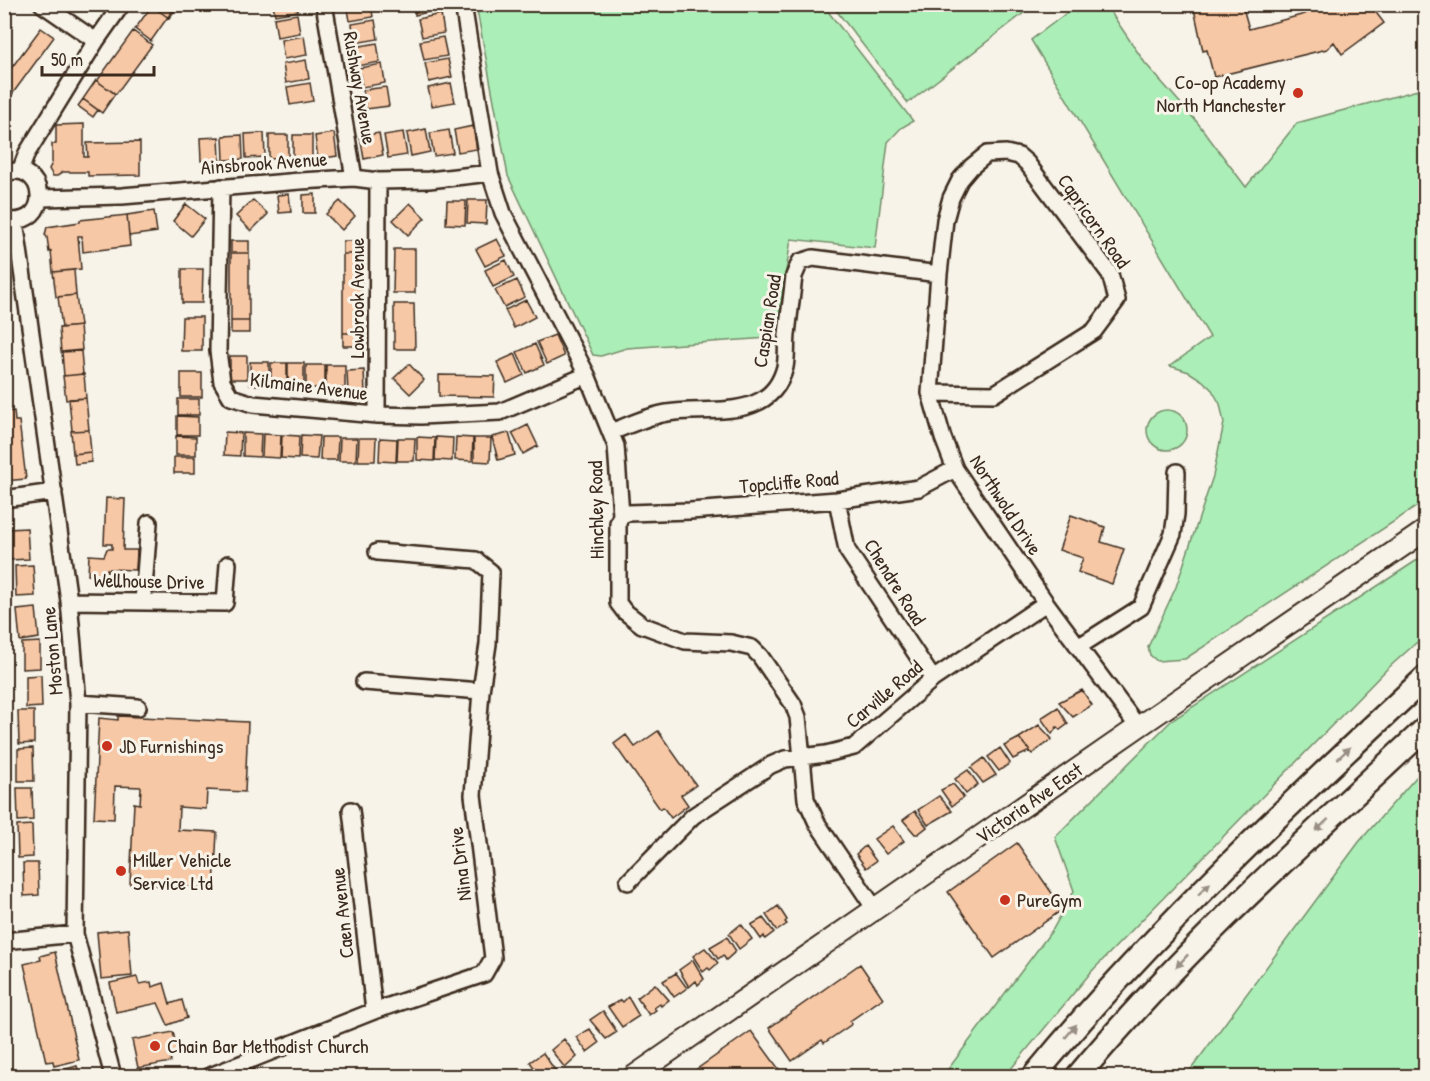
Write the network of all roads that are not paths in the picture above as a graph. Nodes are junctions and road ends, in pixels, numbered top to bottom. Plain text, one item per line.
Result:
1 (42, 4) edge
2 (122, 4) edge
3 (324, 4) edge
4 (463, 4) edge
5 (96, 41) junction
6 (12, 173) edge
7 (490, 173) junction
8 (354, 178) junction
9 (378, 181) junction
10 (221, 187) junction
11 (40, 198) junction
12 (10, 220) edge
13 (939, 274) junction
14 (587, 375) junction
15 (930, 393) junction
16 (376, 415) junction
17 (611, 432) junction
18 (955, 469) junction
19 (1177, 472) dead end
20 (54, 492) junction
21 (4, 500) edge
22 (837, 500) junction
23 (621, 515) junction
24 (149, 523) dead end
25 (1425, 530) edge
26 (377, 552) dead end
27 (228, 564) dead end
28 (69, 601) junction
29 (143, 601) junction
30 (1046, 603) junction
31 (1078, 647) junction
32 (1425, 677) edge
33 (933, 679) junction
34 (364, 682) dead end
35 (482, 691) junction
36 (78, 703) junction
37 (138, 707) dead end
38 (1138, 727) junction
39 (1425, 728) edge
40 (802, 757) junction
41 (351, 810) dead end
42 (628, 882) dead end
43 (875, 909) junction
44 (75, 934) junction
45 (4, 941) edge
46 (374, 1011) junction
47 (113, 1077) edge
48 (210, 1077) edge
49 (634, 1077) edge
50 (1034, 1077) edge
51 (1078, 1077) edge

1 - 5 street
2 - 5 street
3 - 8 street, Rushway Avenue
4 - 7 street, Hinchley Road
5 - 6 street
6 - 11 street
7 - 9 street, Ainsbrook Avenue
7 - 14 street, Hinchley Road
8 - 9 street, Ainsbrook Avenue
8 - 10 street, Ainsbrook Avenue
9 - 16 street, Lowbrook Avenue
10 - 11 street, Ainsbrook Avenue
10 - 16 street, Kilmaine Avenue
11 - 12 street
12 - 20 street, Moston Lane
13 - 15 street, Northwold Drive
13 - 15 street, Capricorn Road
13 - 17 street, Caspian Road
14 - 16 street, Kilmaine Avenue
14 - 17 street, Hinchley Road
15 - 18 street, Northwold Drive
17 - 23 street, Hinchley Road
18 - 22 street, Topcliffe Road
18 - 30 street, Northwold Drive
19 - 31 street
20 - 21 street
20 - 28 street, Moston Lane
22 - 23 street, Topcliffe Road
22 - 33 street, Chendre Road
23 - 40 street, Hinchley Road
24 - 29 street
25 - 38 main road, Victoria Ave East
26 - 35 street, Nina Drive
27 - 29 street, Wellhouse Drive
28 - 29 street, Wellhouse Drive
28 - 36 street, Moston Lane
30 - 31 street, Northwold Drive
30 - 33 street, Carville Road
31 - 38 street, Northwold Drive
50 -> 32 highway
33 - 40 street, Carville Road
34 - 35 street
35 - 46 street, Nina Drive
36 - 37 street
36 - 44 street, Moston Lane
38 - 43 main road, Victoria Ave East
39 -> 51 highway
40 - 42 street, Carville Road
40 - 43 street, Hinchley Road
41 - 46 street, Caen Avenue
43 - 49 main road, Victoria Ave East
44 - 45 street
44 - 47 street, Moston Lane
46 - 48 street, Nina Drive

